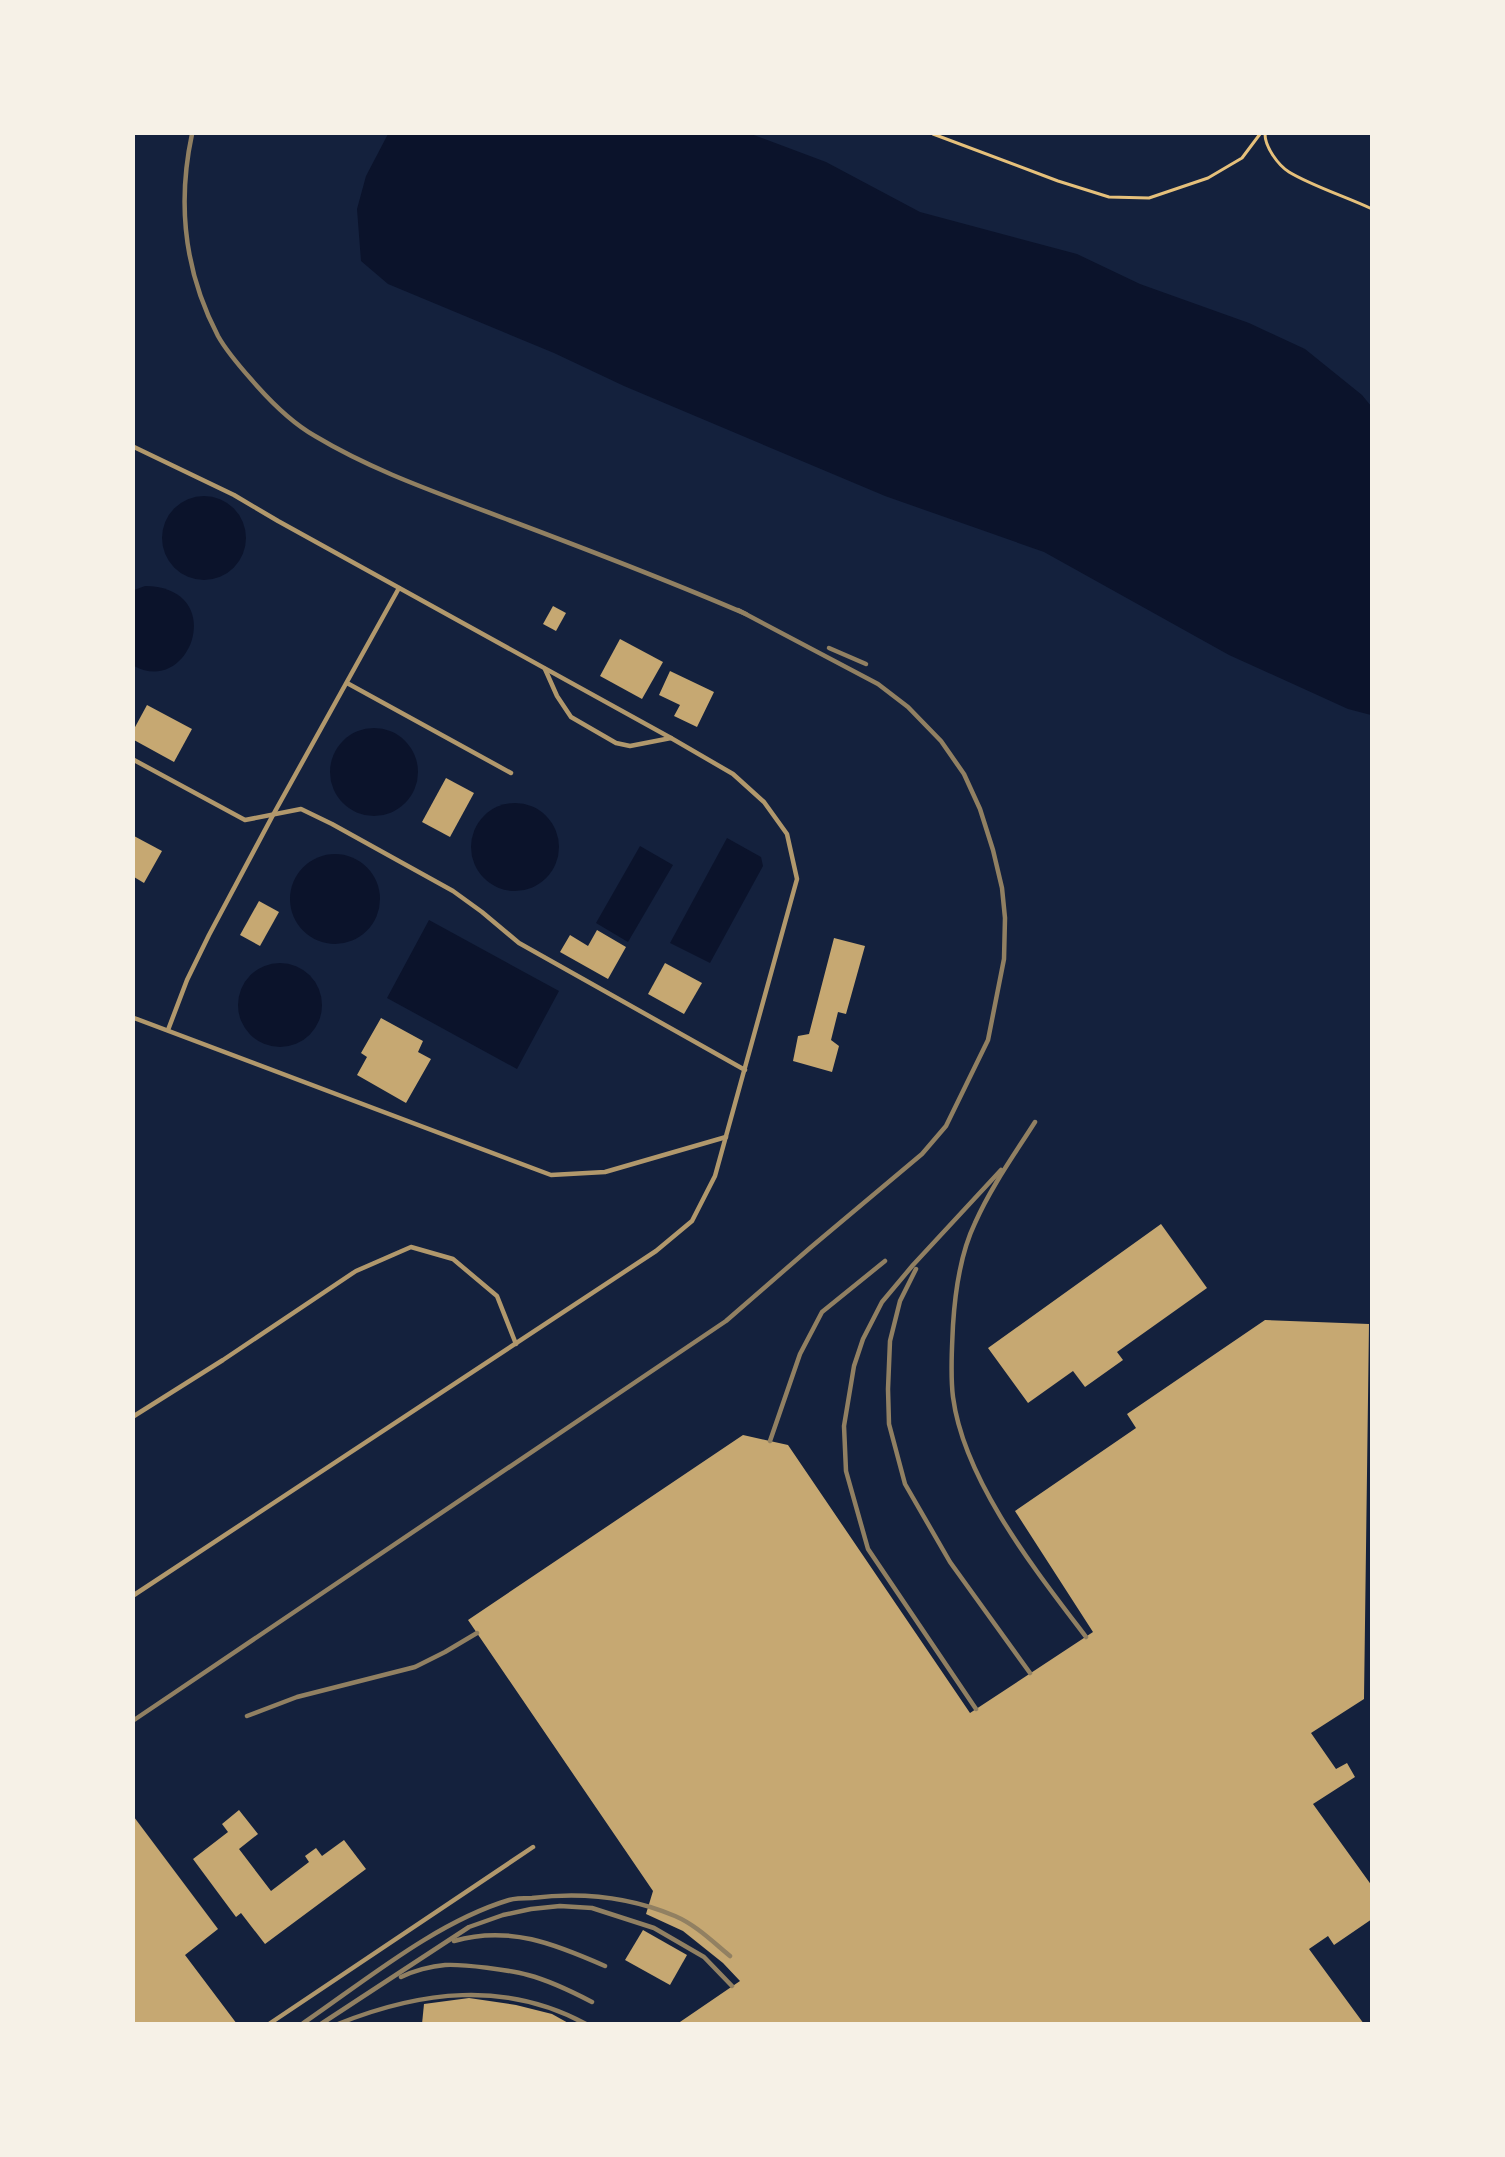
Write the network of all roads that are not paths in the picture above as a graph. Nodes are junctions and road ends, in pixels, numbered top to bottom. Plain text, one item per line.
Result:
1 (134, 447) edge
2 (399, 588) junction
3 (545, 668) junction
4 (347, 683) junction
5 (671, 738) junction
6 (134, 760) edge
7 (511, 773) dead end
8 (273, 815) junction
9 (134, 1018) edge
10 (168, 1030) junction
11 (745, 1070) junction
12 (726, 1137) junction
13 (516, 1344) junction
14 (134, 1416) edge
15 (134, 1595) edge
16 (533, 1847) dead end
17 (269, 2024) edge

1 - 2 lane
2 - 3 lane
2 - 4 lane
3 - 5 lane
3 - 5 lane
4 - 7 lane
4 - 8 lane
5 - 11 lane
6 - 8 lane
8 - 10 lane
8 - 11 lane
9 - 10 lane
10 - 12 lane
11 - 12 lane
12 - 13 lane
13 - 14 lane
13 - 15 lane
16 - 17 lane

